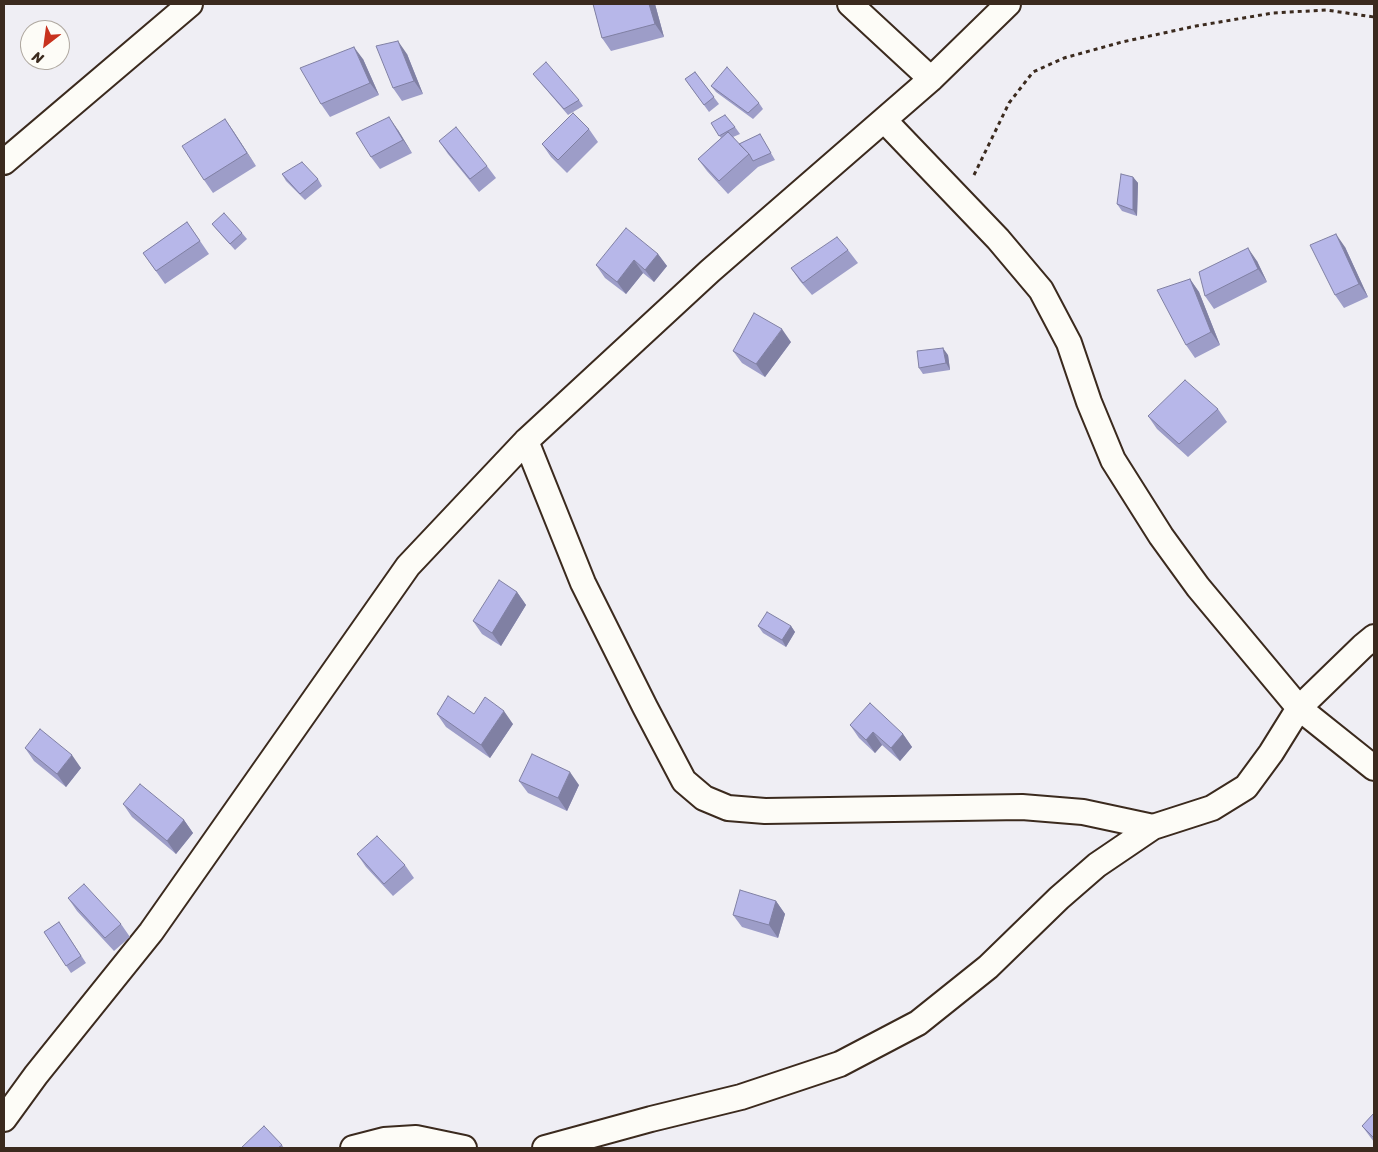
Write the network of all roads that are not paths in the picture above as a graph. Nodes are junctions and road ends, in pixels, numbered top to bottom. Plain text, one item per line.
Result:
1 (190, 4) edge
2 (850, 4) edge
3 (1008, 4) edge
4 (931, 79) junction
5 (884, 120) junction
6 (4, 162) edge
7 (526, 442) junction
8 (1374, 637) edge
9 (1299, 708) junction
10 (1374, 768) edge
11 (1153, 827) junction
12 (4, 1119) edge
13 (352, 1148) edge
14 (464, 1148) edge
15 (545, 1148) edge

1 - 6 street
2 - 4 street
3 - 4 street
4 - 5 street
5 - 7 street
5 - 9 street
7 - 11 street
7 - 12 street
8 - 9 street
9 - 10 street
9 - 11 street
11 - 15 street
13 - 14 street

